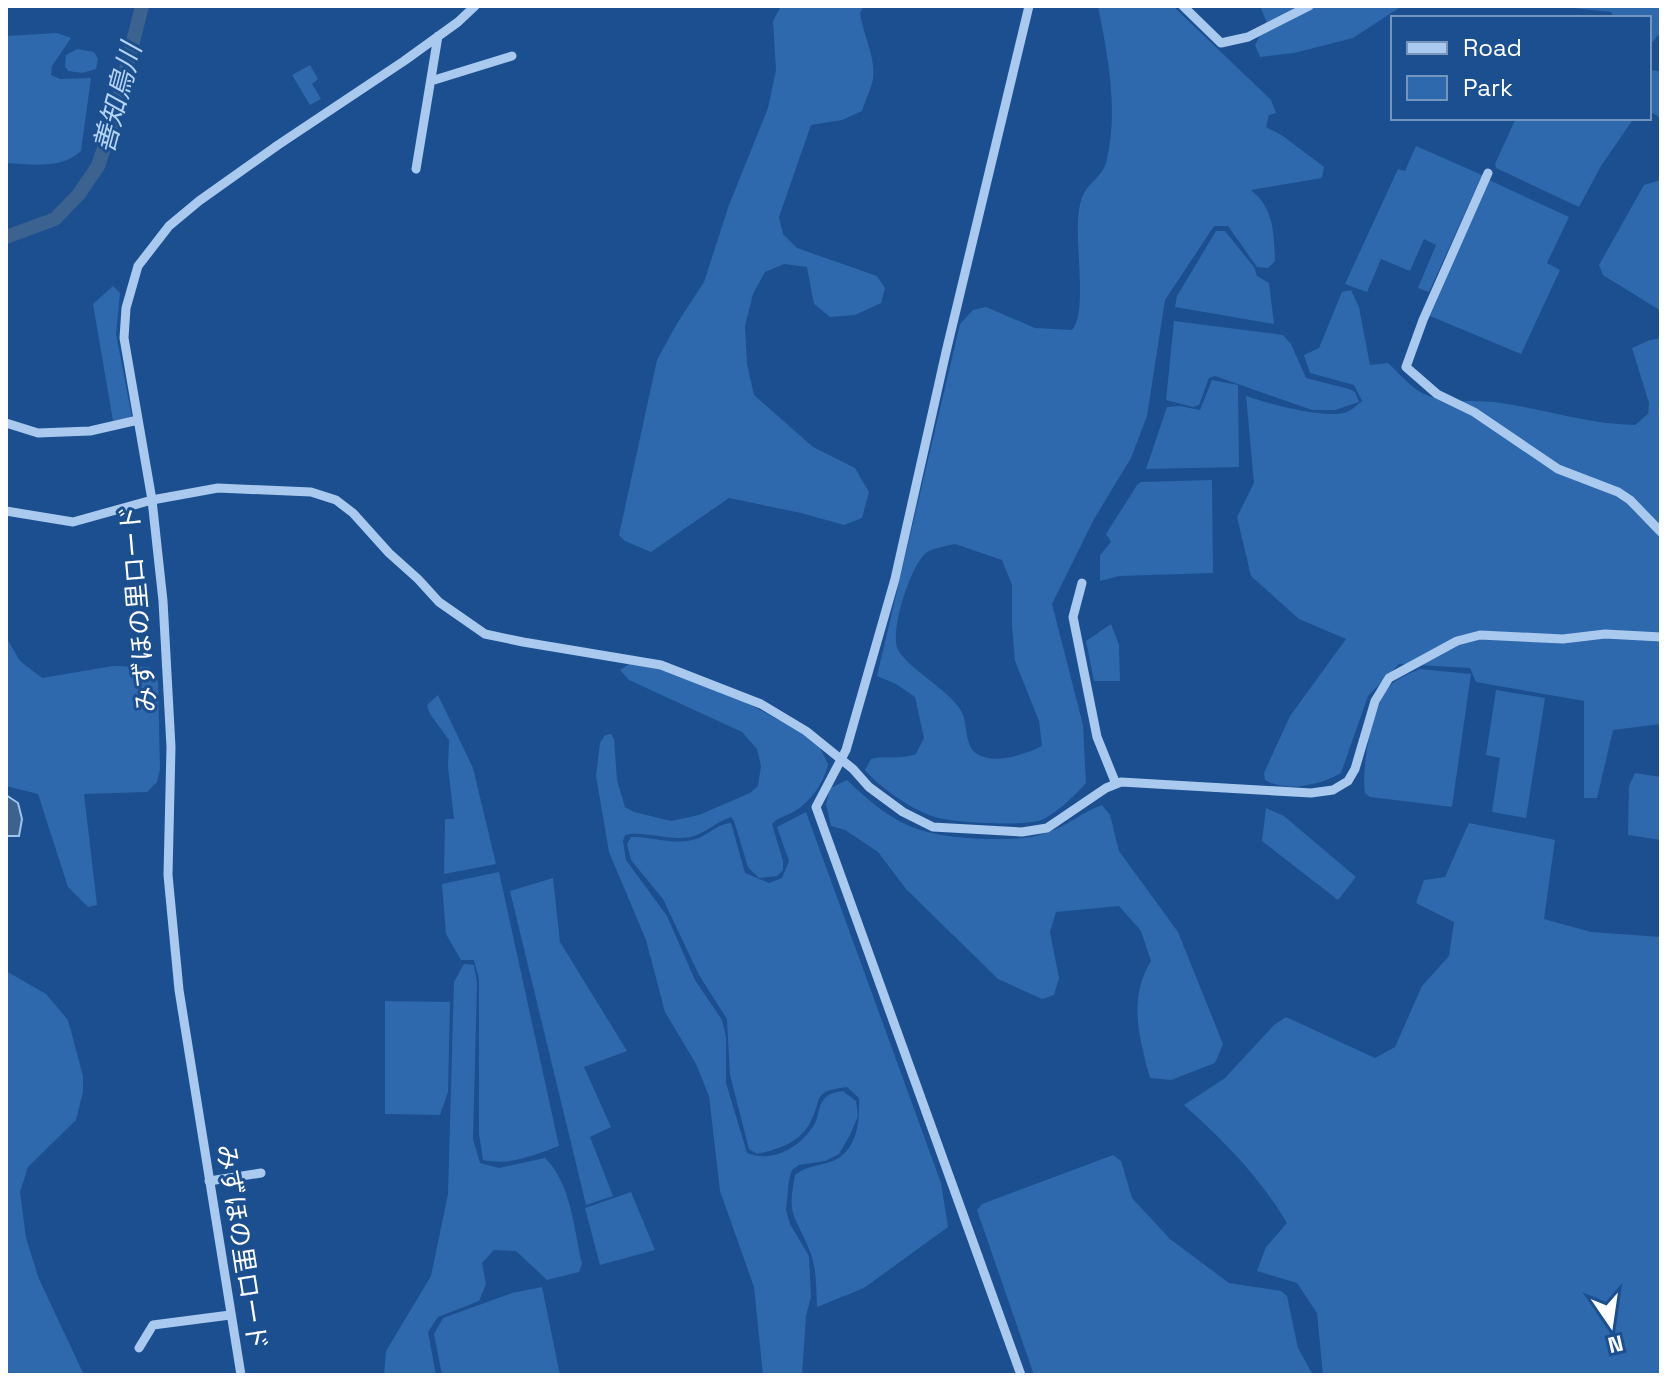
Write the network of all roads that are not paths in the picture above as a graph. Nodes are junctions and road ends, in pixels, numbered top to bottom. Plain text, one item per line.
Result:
1 (475, 6) edge
2 (1029, 6) edge
3 (1183, 6) edge
4 (1309, 6) edge
5 (438, 36) junction
6 (512, 56) dead end
7 (431, 81) junction
8 (416, 169) dead end
9 (1488, 173) dead end
10 (138, 420) junction
11 (6, 423) edge
12 (152, 500) junction
13 (6, 511) edge
14 (1661, 532) edge
15 (1082, 583) dead end
16 (1661, 637) edge
17 (842, 759) junction
18 (1116, 784) junction
19 (261, 1173) dead end
20 (209, 1181) junction
21 (230, 1315) junction
22 (139, 1348) dead end
23 (241, 1375) edge
24 (1021, 1375) edge

1 - 5 street, みずほの里ロード
2 - 17 street
3 - 4 street
5 - 7 street
5 - 10 street, みずほの里ロード
6 - 7 street
7 - 8 street
9 - 14 street
10 - 11 street
10 - 12 street, みずほの里ロード
12 - 13 street
12 - 17 street
12 - 20 street, みずほの里ロード
15 - 18 street
16 - 18 street
17 - 18 street
17 - 24 street
19 - 20 street
20 - 21 street, みずほの里ロード
21 - 22 street
21 - 23 street, みずほの里ロード

